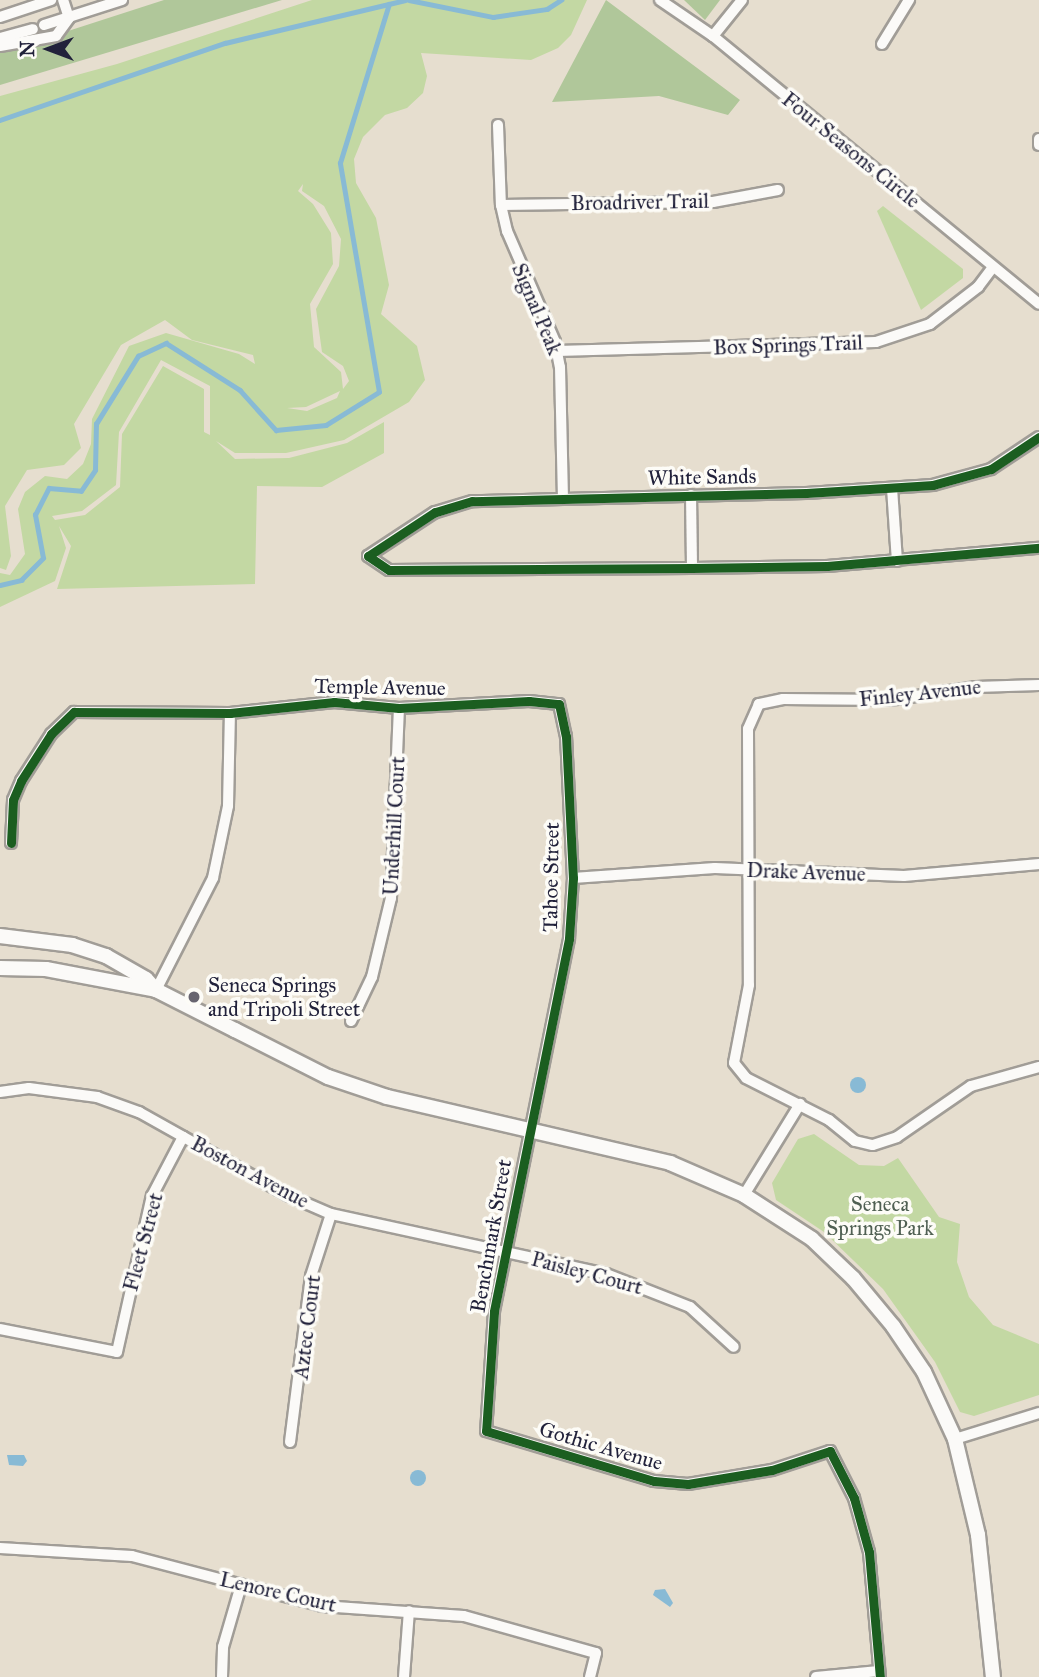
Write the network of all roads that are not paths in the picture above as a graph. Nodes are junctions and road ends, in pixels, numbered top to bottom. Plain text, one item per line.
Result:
1 (51, 0) edge
2 (63, 0) edge
3 (122, 0) edge
4 (660, 0) edge
5 (742, 0) edge
6 (909, 0) edge
7 (0, 18) edge
8 (69, 18) junction
9 (713, 36) junction
10 (2, 40) edge
11 (882, 44) dead end
12 (498, 125) dead end
13 (778, 190) dead end
14 (501, 205) junction
15 (993, 267) junction
16 (1039, 304) edge
17 (557, 351) junction
18 (1039, 437) edge
19 (892, 488) junction
20 (691, 495) junction
21 (563, 496) junction
22 (1039, 548) edge
23 (897, 561) junction
24 (692, 568) junction
25 (1039, 685) edge
26 (559, 704) joint
27 (399, 708) junction
28 (230, 713) junction
29 (11, 843) dead end
30 (1039, 864) edge
31 (747, 869) junction
32 (573, 878) junction
33 (0, 936) edge
34 (0, 968) edge
35 (156, 990) junction
36 (351, 1021) dead end
37 (1039, 1067) edge
38 (0, 1092) edge
39 (800, 1104) junction
40 (528, 1131) junction
41 (183, 1137) junction
42 (744, 1195) junction
43 (331, 1214) junction
44 (504, 1253) junction
45 (0, 1329) edge
46 (734, 1347) dead end
47 (1039, 1413) edge
48 (486, 1431) joint
49 (955, 1439) junction
50 (290, 1442) dead end
51 (0, 1548) edge
52 (241, 1585) junction
53 (409, 1611) junction
54 (879, 1674) edge
55 (222, 1677) edge
56 (404, 1677) edge
57 (590, 1677) edge
58 (816, 1677) edge
59 (993, 1677) edge

1 - 7 street
2 - 8 street
3 - 8 street
4 - 9 street, Four Seasons Circle
5 - 9 street
6 - 11 street
7 - 10 street
8 - 10 street
8 - 10 street
9 - 15 street, Four Seasons Circle
12 - 14 street, Signal Peak
13 - 14 street, Broadriver Trail
14 - 17 street, Signal Peak
15 - 16 street, Four Seasons Circle
15 - 17 street, Box Springs Trail
17 - 21 street, Signal Peak
18 - 19 street, White Sands
19 - 20 street, White Sands
19 - 23 street
20 - 21 street, White Sands
20 - 24 street
21 - 24 street, White Sands
22 - 23 street
23 - 24 street
25 - 31 street, Finley Avenue
26 - 27 street, Temple Avenue
26 - 32 street, Tahoe Street
27 - 28 street, Temple Avenue
27 - 36 street, Underhill Court
28 - 29 street, Temple Avenue
28 - 35 street
30 - 31 street, Drake Avenue
31 - 32 street, Drake Avenue
31 - 39 street
32 - 40 street, Tahoe Street
33 - 35 street
34 - 35 street
35 - 40 street
37 - 39 street
38 - 41 street, Boston Avenue
39 - 42 street
40 - 42 street
40 - 44 street, Benchmark Street
41 - 43 street, Boston Avenue
41 - 45 street, Fleet Street
42 - 49 street
43 - 44 street, Boston Avenue
43 - 50 street, Aztec Court
44 - 46 street, Paisley Court
44 - 48 street, Benchmark Street
47 - 49 street
48 - 54 street, Gothic Avenue
49 - 59 street
51 - 52 street, Lenore Court
52 - 53 street, Lenore Court
52 - 55 street
53 - 56 street
53 - 57 street, Lenore Court
54 - 58 street

